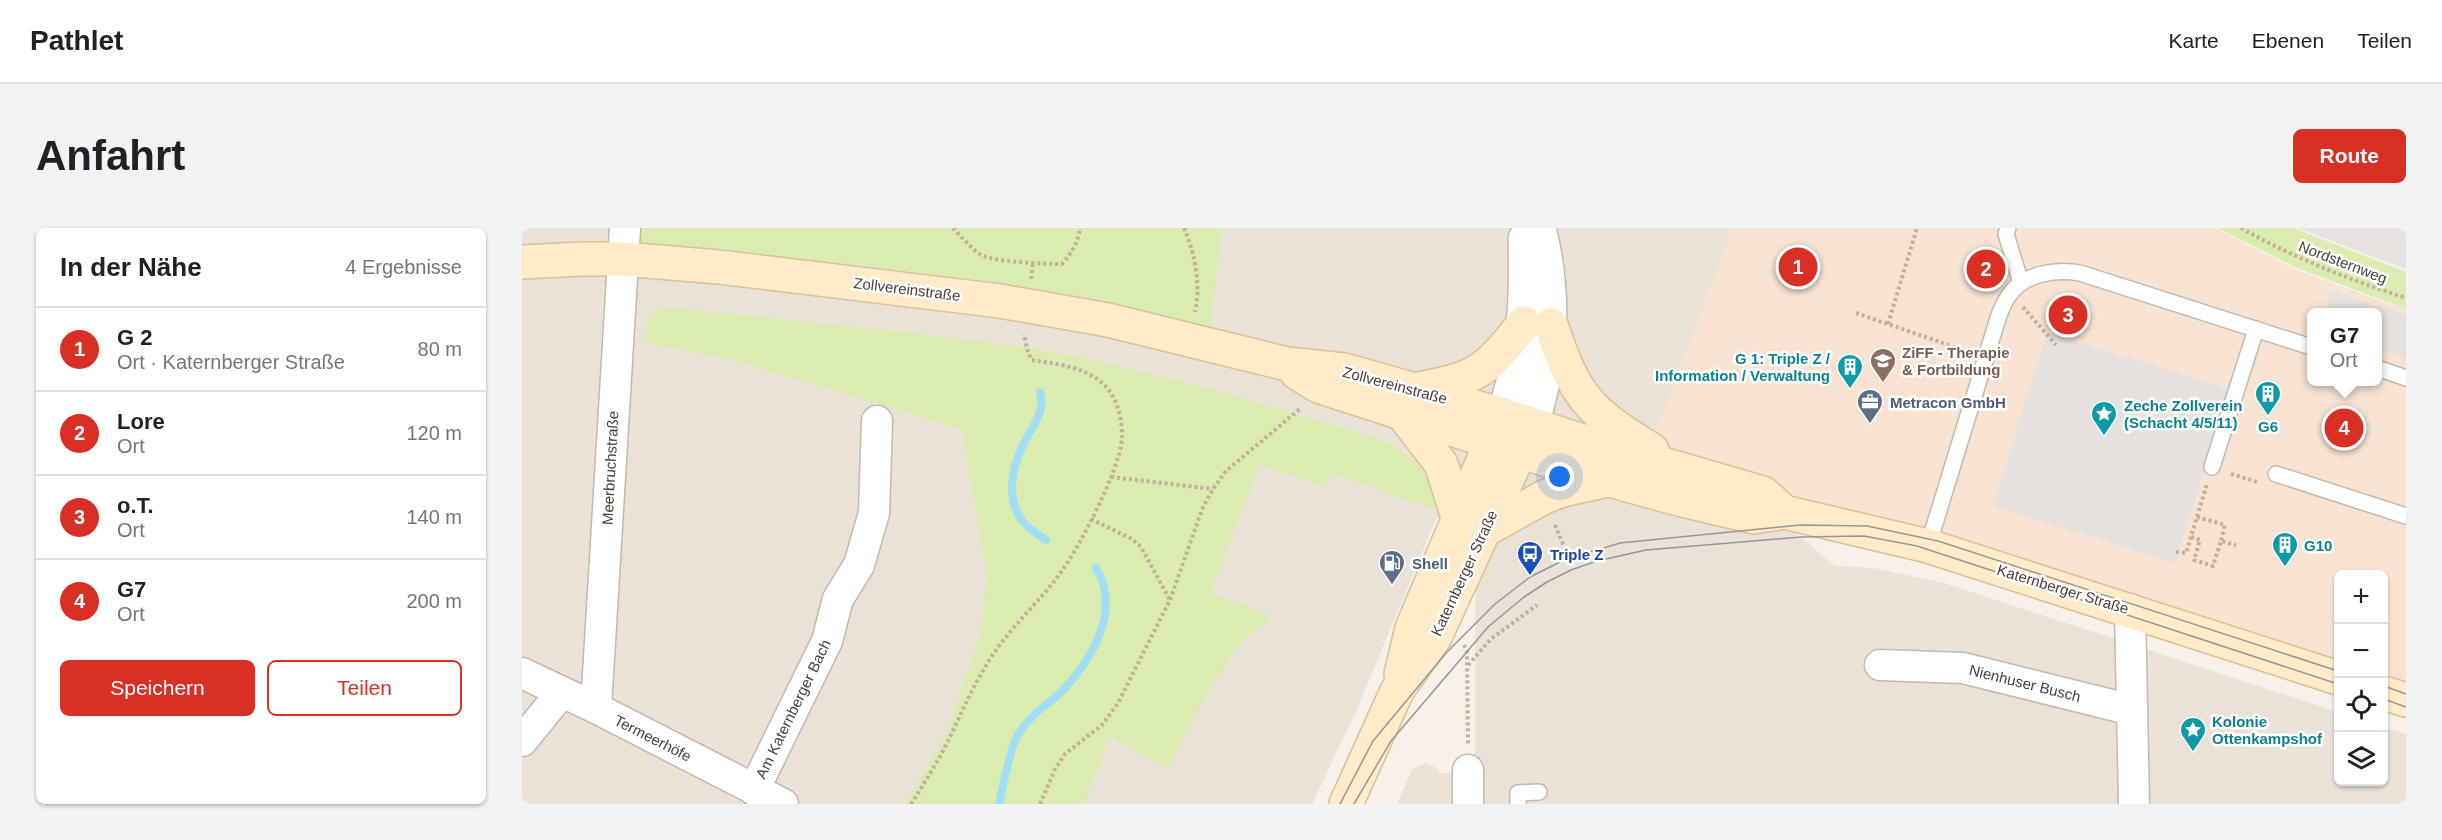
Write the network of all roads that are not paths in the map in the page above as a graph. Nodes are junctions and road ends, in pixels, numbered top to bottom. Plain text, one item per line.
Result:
1 (1524, 228) edge
2 (1539, 228) edge
3 (2004, 230) edge
4 (624, 244) edge
5 (522, 262) edge
6 (2015, 288) junction
7 (1537, 324) junction
8 (2256, 329) junction
9 (2307, 346) edge
10 (1287, 364) junction
11 (2382, 370) edge
12 (2406, 378) edge
13 (1409, 401) junction
14 (877, 421) dead end
15 (1512, 433) junction
16 (2212, 467) road end
17 (1687, 471) junction
18 (2276, 474) road end
19 (1609, 480) junction
20 (1784, 512) junction
21 (2406, 516) edge
22 (1471, 523) junction
23 (1928, 546) junction
24 (2130, 609) junction
25 (1880, 665) dead end
26 (522, 673) edge
27 (2334, 677) edge
28 (561, 693) junction
29 (2388, 694) edge
30 (2406, 700) edge
31 (596, 708) junction
32 (2132, 710) junction
33 (522, 741) edge
34 (1468, 770) road end
35 (754, 790) junction
36 (1539, 792) dead end
37 (783, 804) edge
38 (1346, 804) edge
39 (1468, 804) edge
40 (1518, 804) edge
41 (2134, 804) edge

1 - 7 street
2 - 7 street
3 - 6 lane
4 - 5 main road, Zollvereinstraße
4 - 10 main road, Zollvereinstraße
4 - 31 street, Meerbruchstraße
6 - 8 lane
6 - 23 lane
7 - 13 main road
7 - 15 street
7 - 17 main road
8 - 9 lane
8 - 16 lane
10 - 13 main road, Zollvereinstraße
10 - 13 main road, Zollvereinstraße
11 - 12 lane
13 - 15 main road, Zollvereinstraße
13 - 22 main road
14 - 35 street, Am Katernberger Bach
15 - 17 main road, Katernberger Straße
15 - 19 main road, Katernberger Straße
15 - 22 main road, Katernberger Straße
17 - 20 main road, Katernberger Straße
18 - 21 lane
19 - 20 main road, Katernberger Straße
19 - 22 main road
20 - 23 main road, Katernberger Straße
22 - 38 main road, Katernberger Straße
23 - 24 main road, Katernberger Straße
24 - 27 main road, Katernberger Straße
24 - 32 street
25 - 32 street, Nienhuser Busch
26 - 28 street, Termeerhöfe
28 - 31 street, Termeerhöfe
28 - 33 street
29 - 30 main road
31 - 35 street, Termeerhöfe
32 - 41 street
34 - 39 street
35 - 37 street, Termeerhöfe
36 - 40 lane

